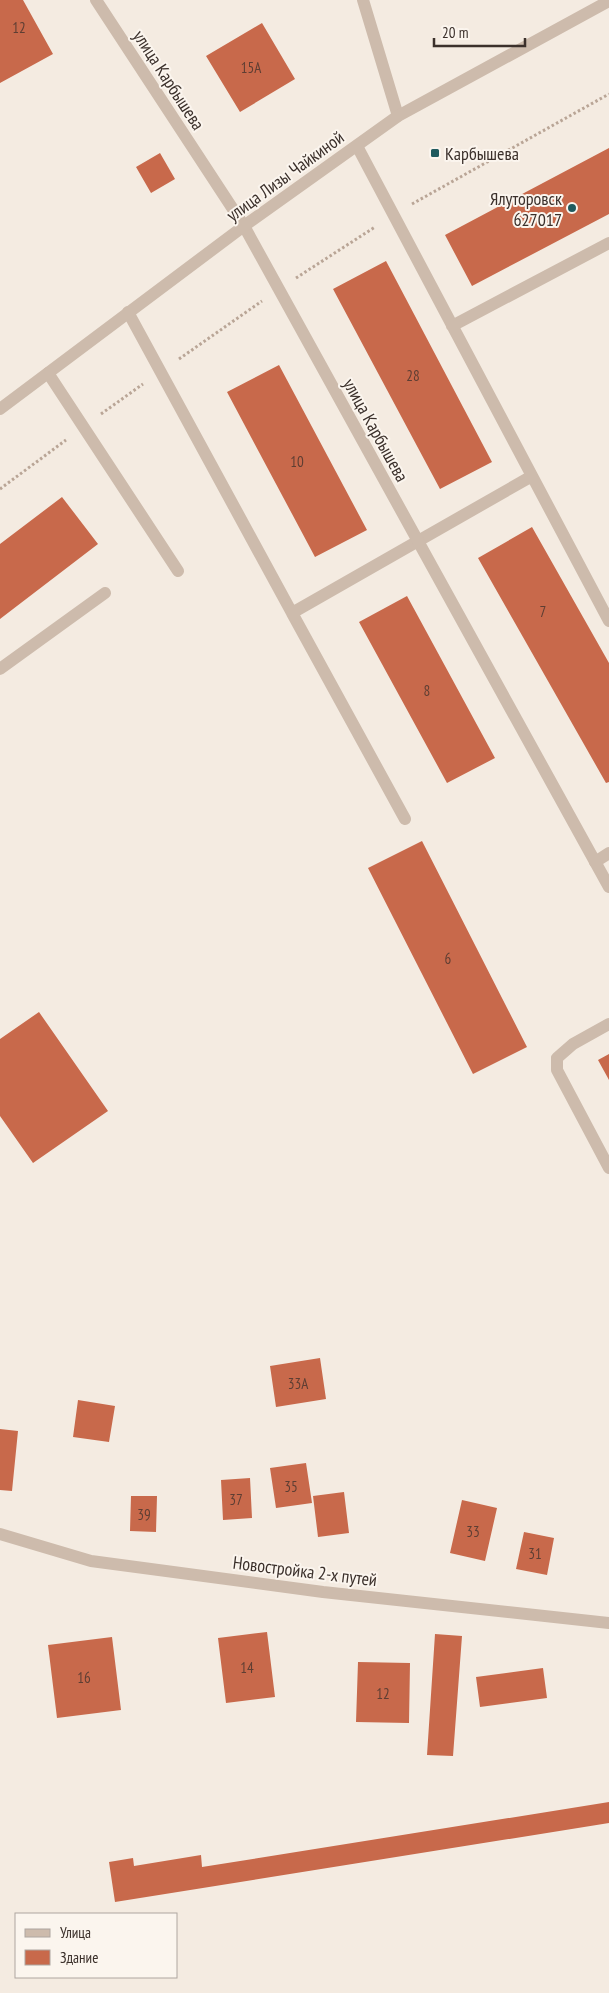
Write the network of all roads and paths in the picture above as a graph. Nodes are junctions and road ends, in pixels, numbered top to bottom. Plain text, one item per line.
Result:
1 (96, 0) edge
2 (363, 0) edge
3 (609, 0) edge
4 (398, 116) junction
5 (357, 146) junction
6 (244, 226) junction
7 (609, 243) edge
8 (128, 312) junction
9 (452, 326) junction
10 (48, 373) junction
11 (0, 409) edge
12 (532, 476) junction
13 (418, 542) junction
14 (178, 571) dead end
15 (105, 593) dead end
16 (292, 613) junction
17 (609, 621) edge
18 (0, 669) edge
19 (405, 819) dead end
20 (609, 853) edge
21 (595, 862) junction
22 (609, 887) edge
23 (609, 1024) edge
24 (609, 1168) edge
25 (0, 1534) edge
26 (609, 1623) edge

1 - 6 street, улица Карбышева
2 - 4 street
3 - 4 street, улица Лизы Чайкиной
4 - 5 street, улица Лизы Чайкиной
5 - 6 street, улица Лизы Чайкиной
5 - 9 street
6 - 8 street, улица Лизы Чайкиной
6 - 13 street, улица Карбышева
7 - 9 street
8 - 10 street, улица Лизы Чайкиной
8 - 16 street
9 - 12 street
10 - 11 street, улица Лизы Чайкиной
10 - 14 street
12 - 13 street
12 - 17 street
13 - 16 street
13 - 21 street, улица Карбышева
15 - 18 street
16 - 19 street
20 - 21 street
21 - 22 street, улица Карбышева
23 - 24 street
25 - 26 street, Новостройка 2-х путей

